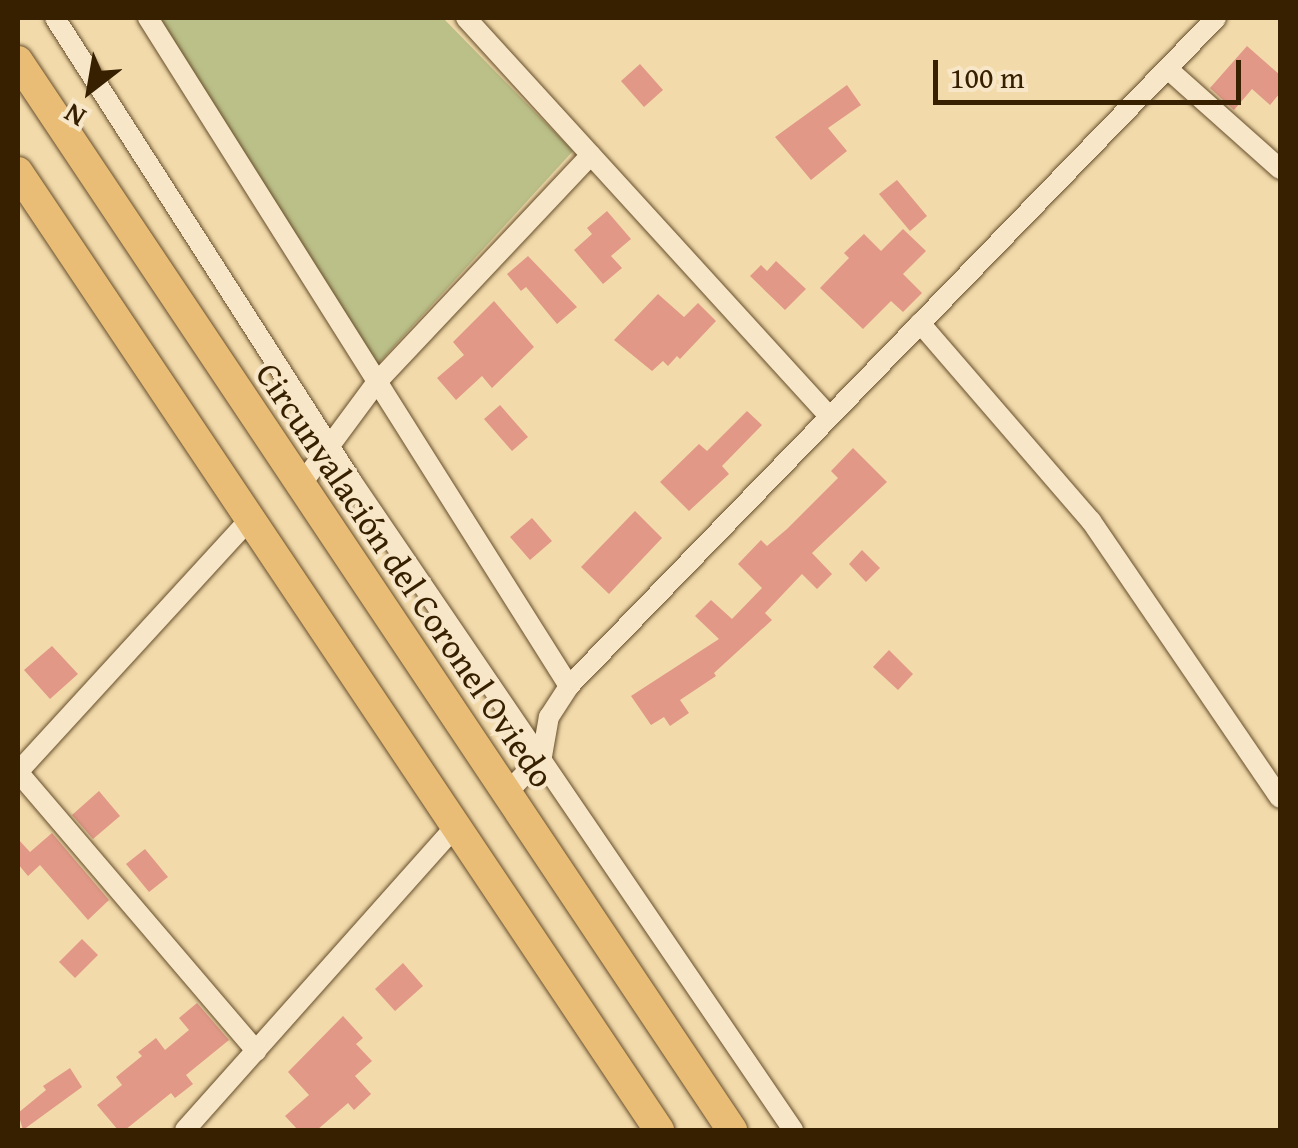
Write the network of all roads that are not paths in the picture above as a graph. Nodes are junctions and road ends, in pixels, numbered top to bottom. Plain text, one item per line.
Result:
1 (55, 18) edge
2 (148, 18) edge
3 (466, 18) edge
4 (1216, 18) edge
5 (18, 61) edge
6 (1169, 70) junction
7 (591, 155) junction
8 (1280, 169) edge
9 (18, 172) edge
10 (920, 324) junction
11 (377, 382) junction
12 (829, 416) junction
13 (331, 445) junction
14 (300, 486) junction
15 (251, 518) junction
16 (569, 686) junction
17 (542, 756) junction
18 (18, 772) edge
19 (506, 795) junction
20 (1280, 798) edge
21 (456, 826) junction
22 (256, 1051) junction
23 (184, 1130) edge
24 (658, 1130) edge
25 (732, 1130) edge
26 (792, 1130) edge

1 - 13 street
2 - 11 street
3 - 7 street
4 - 6 street
5 - 14 highway, Circunvalación del Coronel Oviedo
6 - 8 street
6 - 10 street
7 - 11 street
7 - 12 street
9 - 15 highway
10 - 12 street
10 - 20 street
11 - 13 street
11 - 16 street
12 - 16 street
13 - 14 street
13 - 17 street
14 - 19 highway, Circunvalación del Coronel Oviedo
15 - 18 street
15 - 21 highway
16 - 17 street
17 - 19 street
17 - 26 street
18 - 22 street
19 - 25 highway, Circunvalación del Coronel Oviedo
21 - 22 street
21 - 24 highway
22 - 23 street

